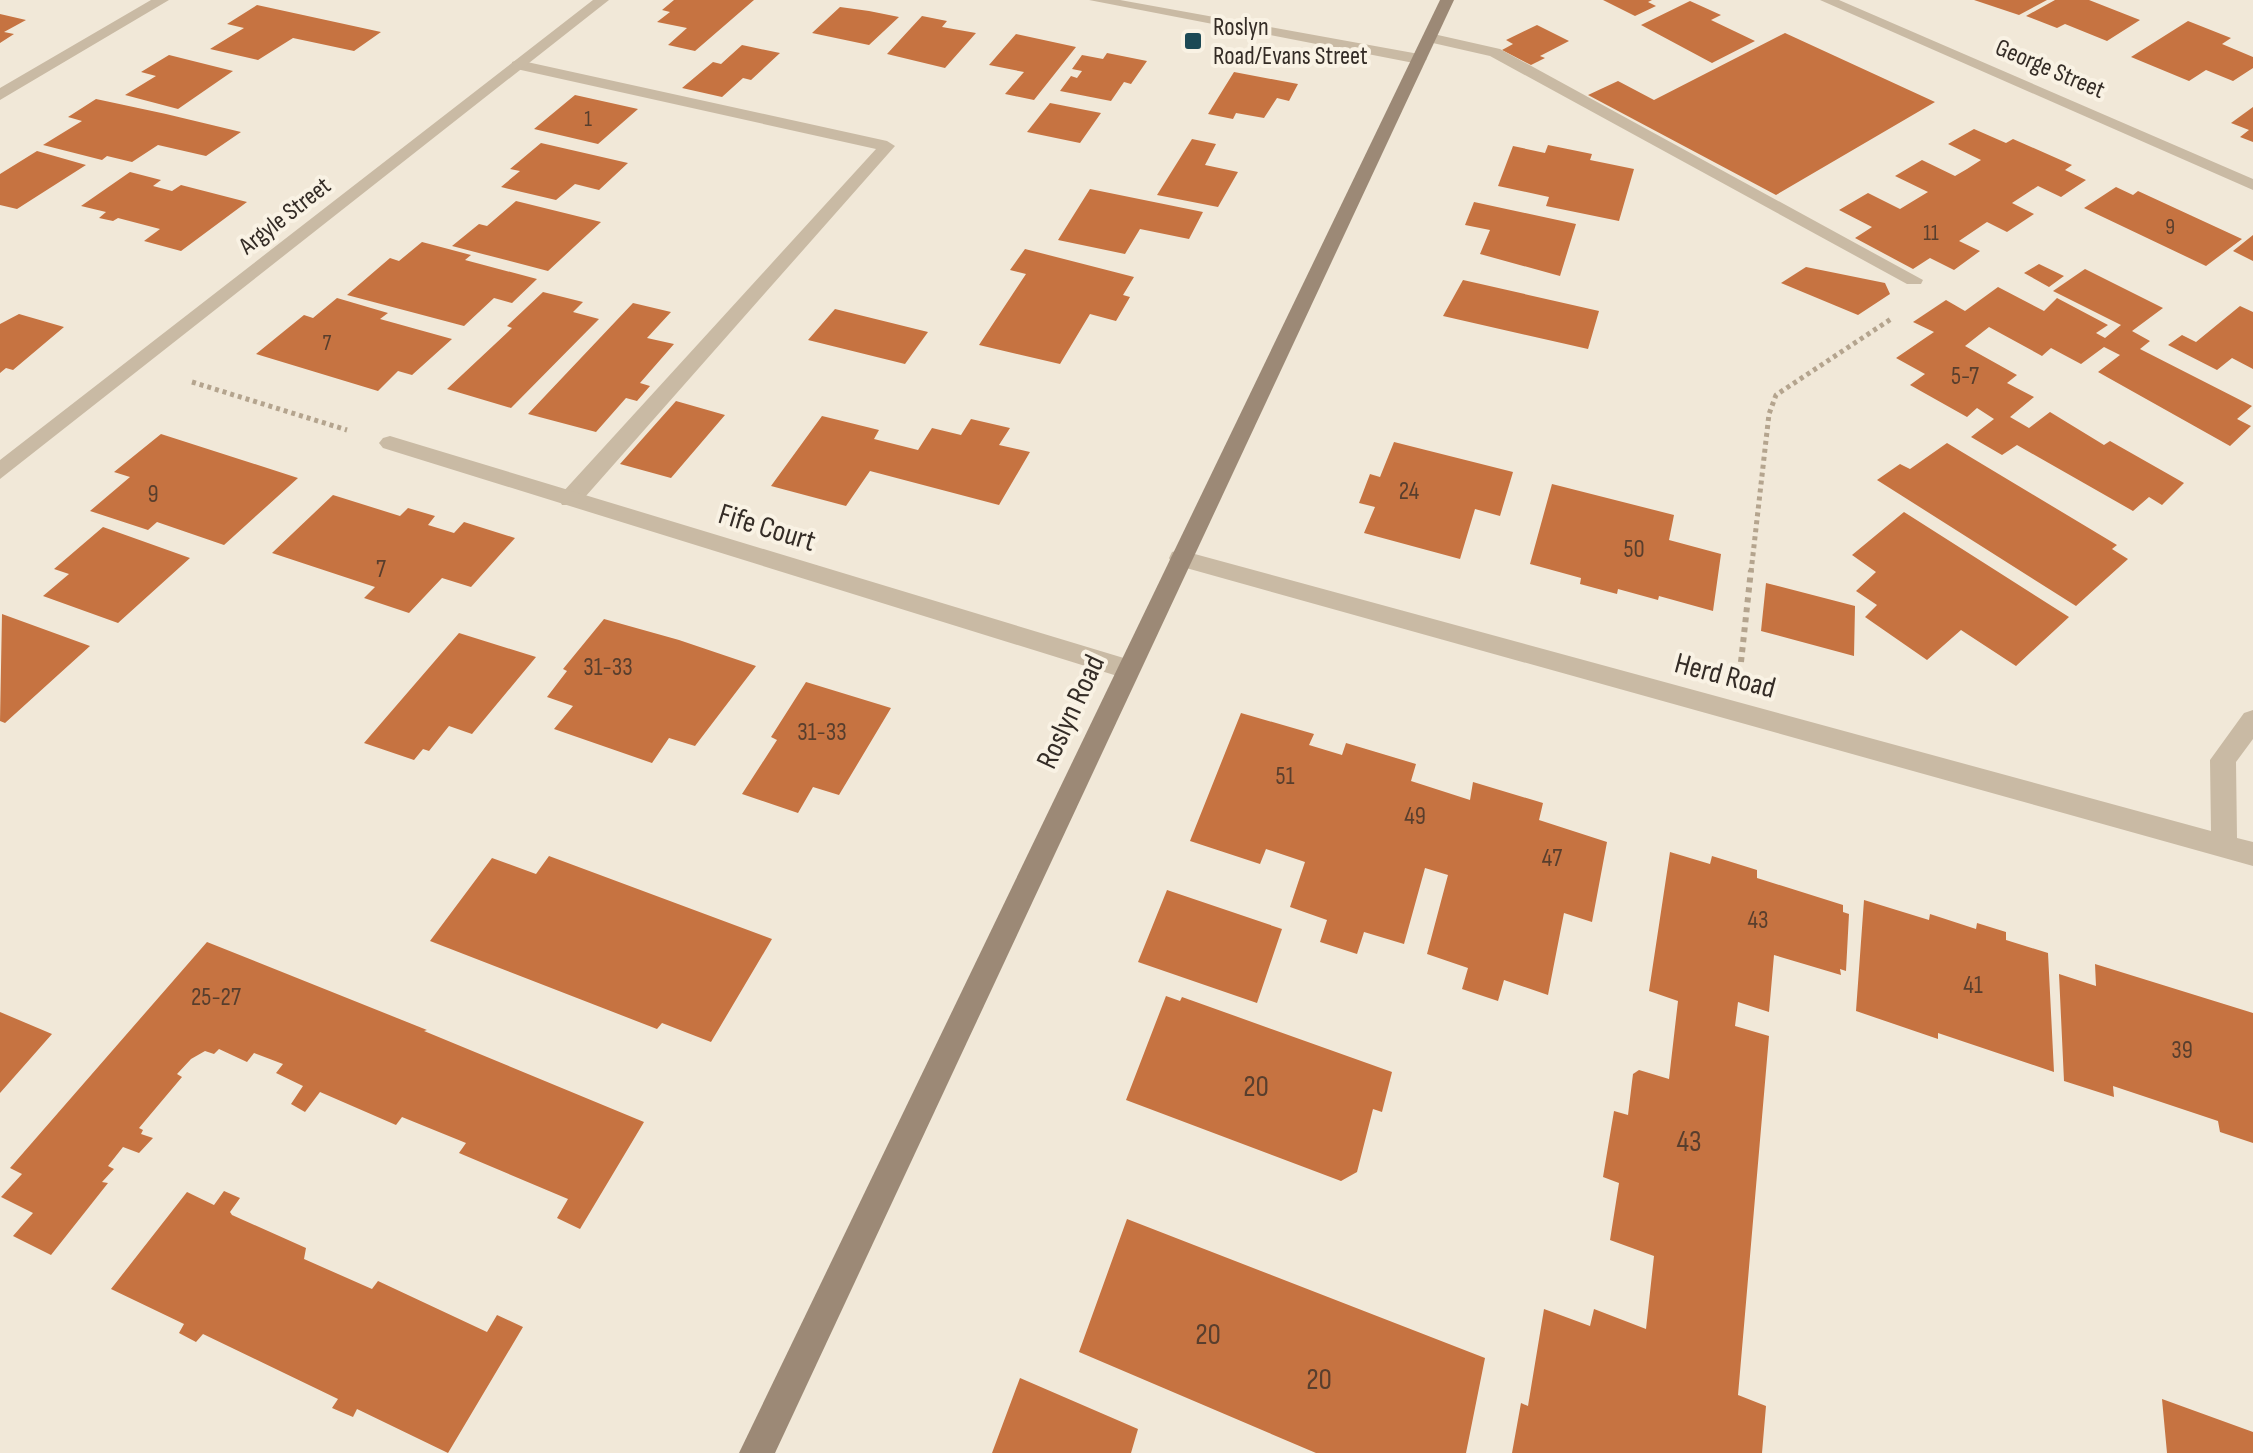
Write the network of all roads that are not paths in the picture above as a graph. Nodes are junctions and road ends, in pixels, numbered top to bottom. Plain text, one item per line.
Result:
1 (162, 0) edge
2 (602, 0) edge
3 (1096, 0) edge
4 (1447, 0) edge
5 (1827, 0) edge
6 (1424, 48) junction
7 (518, 65) junction
8 (0, 96) edge
9 (2253, 185) edge
10 (1914, 280) road end
11 (390, 443) road end
12 (0, 471) edge
13 (570, 498) junction
14 (1180, 558) junction
15 (1127, 669) junction
16 (2253, 720) edge
17 (2224, 846) junction
18 (2253, 854) edge
19 (758, 1453) edge

1 - 8 street
2 - 7 street, Argyle Street
3 - 6 street
4 - 6 street, Roslyn Road
5 - 9 street, George Street
6 - 10 street
6 - 14 street, Roslyn Road
7 - 12 street, Argyle Street
7 - 13 street
11 - 13 street, Fife Court
13 - 15 street, Fife Court
14 - 15 street, Roslyn Road
14 - 17 street, Herd Road
15 - 19 street, Roslyn Road
16 - 17 street
17 - 18 street, Herd Road

